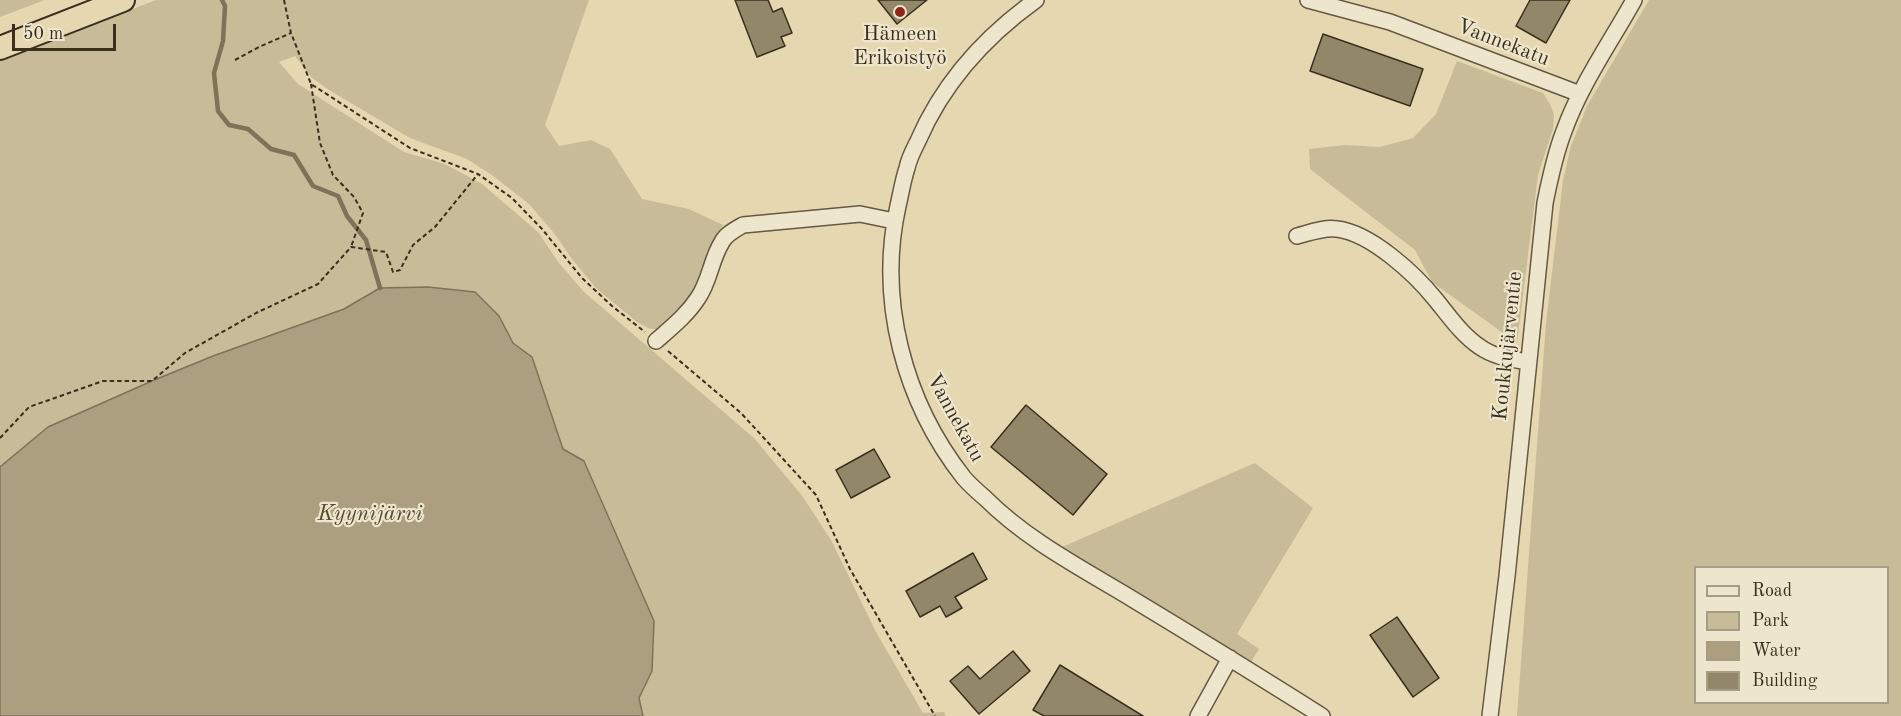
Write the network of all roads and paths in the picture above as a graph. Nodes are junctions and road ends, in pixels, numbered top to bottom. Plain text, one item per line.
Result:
1 (123, 0) edge
2 (284, 0) edge
3 (1036, 0) edge
4 (1308, 0) edge
5 (1634, 0) edge
6 (291, 33) junction
7 (0, 48) edge
8 (235, 60) dead end
9 (311, 84) junction
10 (1580, 94) junction
11 (478, 174) junction
12 (894, 221) junction
13 (1297, 236) dead end
14 (351, 247) junction
15 (656, 341) junction
16 (1528, 362) junction
17 (0, 438) edge
18 (1230, 658) junction
19 (935, 716) edge
20 (1198, 716) edge
21 (1322, 716) edge
22 (1490, 716) edge

1 - 7 highway
2 - 6 path
3 - 12 street, Vannekatu
4 - 10 street, Vannekatu
5 - 10 street, Koukkujärventie
6 - 8 path
6 - 9 path
9 - 11 path
9 - 14 path
10 - 16 street, Koukkujärventie
11 - 14 path
11 - 15 path
12 - 15 street
12 - 18 street, Vannekatu
13 - 16 street
14 - 17 path
15 - 19 path
16 - 22 street, Koukkujärventie
18 - 20 street
18 - 21 street, Vannekatu

